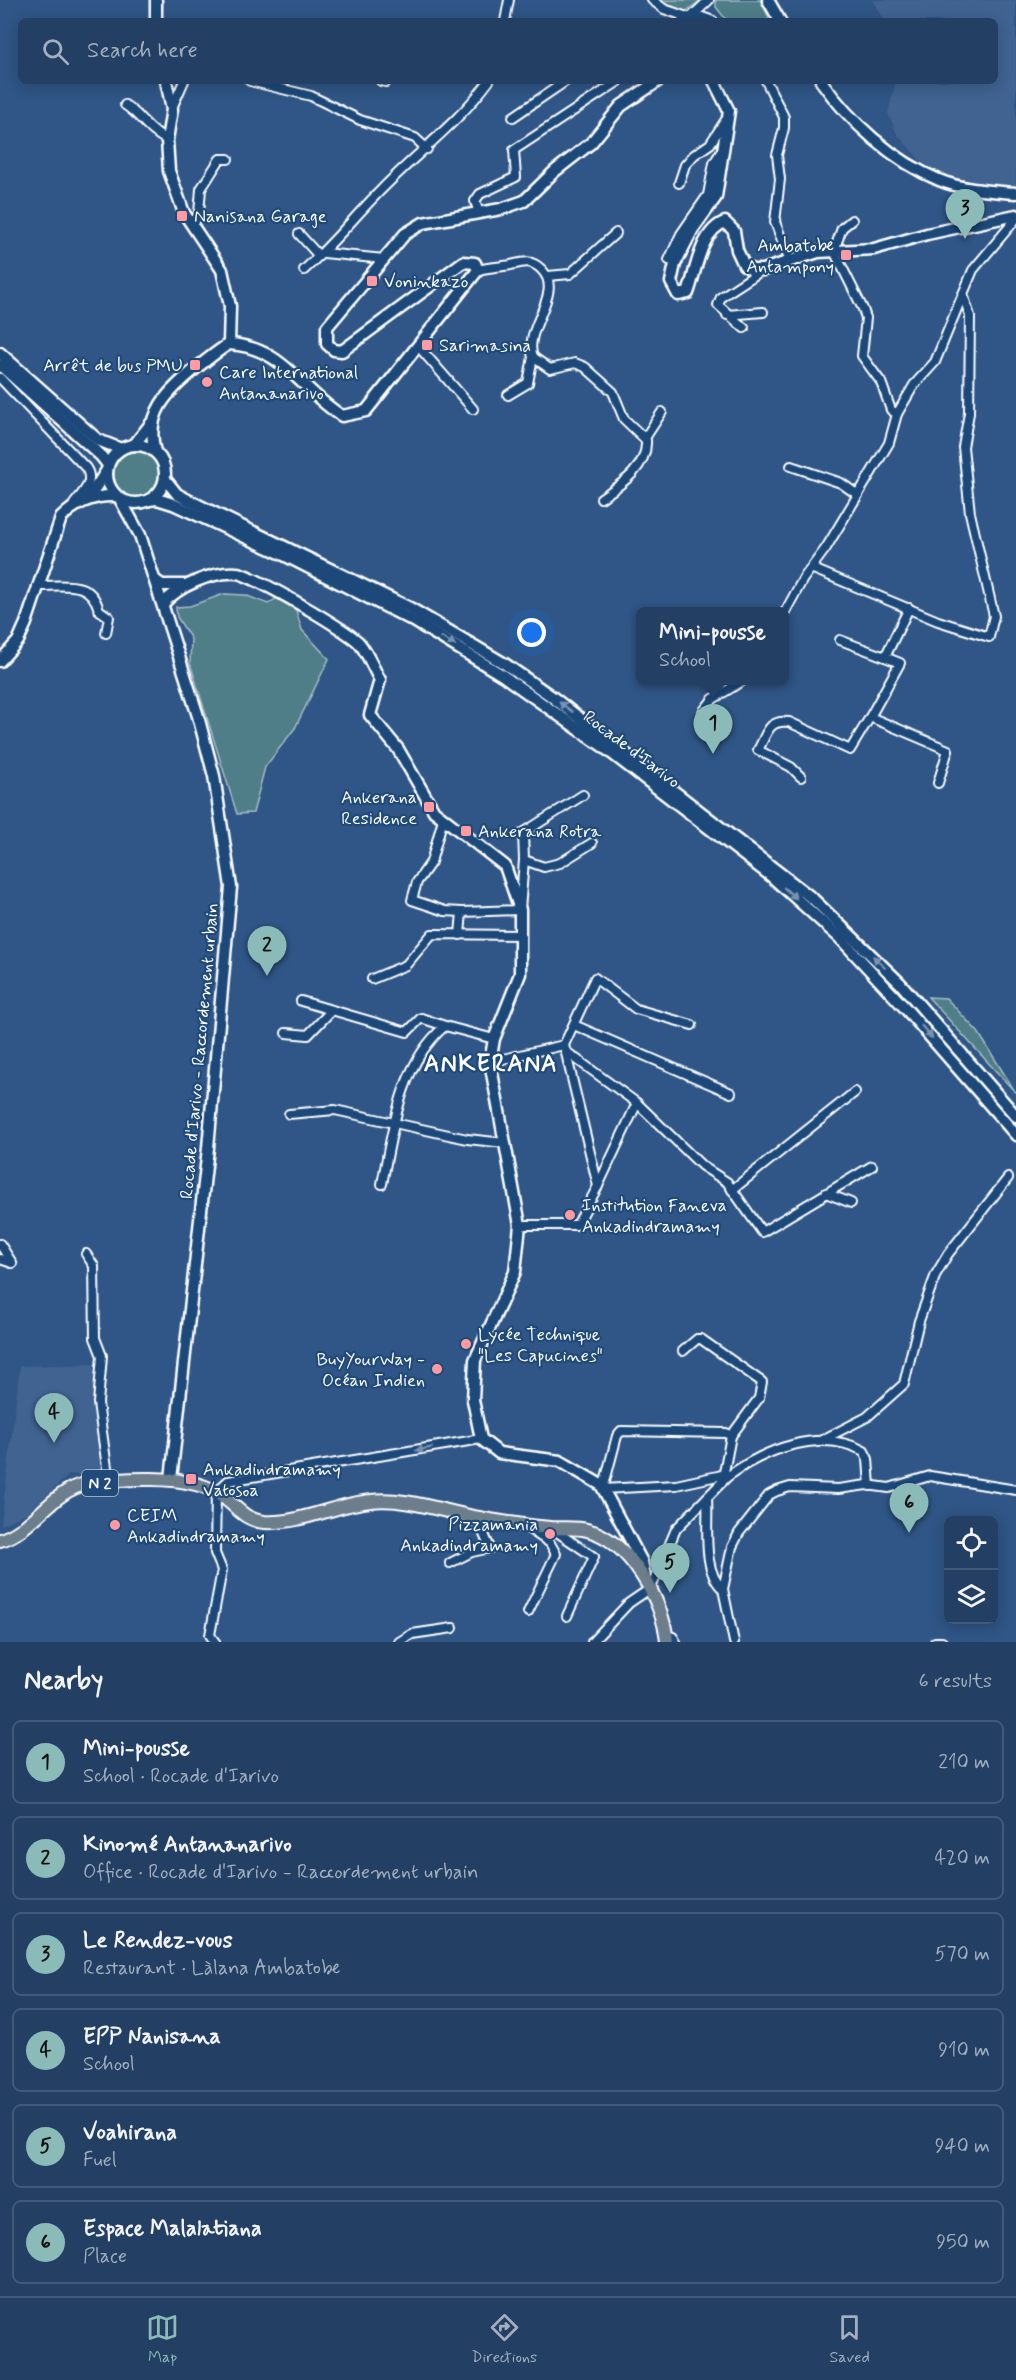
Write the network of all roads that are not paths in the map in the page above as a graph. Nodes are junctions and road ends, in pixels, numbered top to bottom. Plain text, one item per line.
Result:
1 (156, 0) edge
2 (509, 0) edge
3 (652, 0) edge
4 (709, 0) edge
5 (768, 0) edge
6 (156, 18) edge
7 (506, 18) edge
8 (684, 18) edge
9 (687, 18) edge
10 (778, 18) edge
11 (167, 84) edge
12 (183, 84) edge
13 (261, 84) edge
14 (486, 84) edge
15 (562, 84) edge
16 (614, 84) edge
17 (654, 84) edge
18 (716, 84) edge
19 (768, 84) edge
20 (823, 84) edge
21 (125, 105) dead end
22 (172, 110) junction
23 (729, 111) junction
24 (513, 117) dead end
25 (167, 140) junction
26 (725, 147) junction
27 (427, 149) junction
28 (228, 159) dead end
29 (679, 183) dead end
30 (1016, 193) edge
31 (479, 213) junction
32 (1016, 217) edge
33 (852, 220) dead end
34 (193, 226) junction
35 (616, 233) dead end
36 (299, 234) dead end
37 (834, 251) junction
38 (322, 255) junction
39 (384, 259) junction
40 (669, 260) dead end
41 (790, 261) junction
42 (304, 270) dead end
43 (478, 270) junction
44 (763, 270) junction
45 (548, 276) junction
46 (963, 294) junction
47 (763, 312) dead end
48 (727, 315) junction
49 (744, 328) dead end
50 (229, 344) junction
51 (419, 347) junction
52 (0, 353) edge
53 (533, 357) junction
54 (0, 365) edge
55 (0, 378) edge
56 (508, 395) dead end
57 (473, 409) dead end
58 (662, 412) dead end
59 (897, 414) junction
60 (153, 419) junction
61 (645, 438) junction
62 (134, 445) junction
63 (121, 449) junction
64 (155, 452) junction
65 (791, 466) dead end
66 (107, 468) junction
67 (165, 479) junction
68 (858, 495) junction
69 (88, 498) junction
70 (118, 498) junction
71 (601, 498) dead end
72 (148, 501) junction
73 (71, 508) junction
74 (138, 530) junction
75 (811, 568) junction
76 (155, 580) junction
77 (193, 584) junction
78 (37, 586) junction
79 (163, 604) junction
80 (788, 607) edge
81 (909, 608) junction
82 (106, 633) dead end
83 (840, 640) dead end
84 (885, 657) junction
85 (0, 661) edge
86 (737, 685) edge
87 (703, 712) dead end
88 (870, 717) junction
89 (801, 777) dead end
90 (938, 783) dead end
91 (583, 795) dead end
92 (443, 819) junction
93 (592, 843) dead end
94 (524, 860) junction
95 (520, 910) junction
96 (462, 912) junction
97 (460, 935) junction
98 (520, 935) junction
99 (372, 979) dead end
100 (301, 1001) dead end
101 (332, 1010) junction
102 (574, 1025) junction
103 (692, 1025) dead end
104 (445, 1026) junction
105 (286, 1033) dead end
106 (494, 1039) junction
107 (566, 1049) junction
108 (490, 1062) junction
109 (855, 1092) dead end
110 (731, 1093) dead end
111 (637, 1103) junction
112 (289, 1114) dead end
113 (1016, 1116) edge
114 (394, 1122) junction
115 (1016, 1135) edge
116 (505, 1143) junction
117 (872, 1166) dead end
118 (1008, 1178) dead end
119 (382, 1184) dead end
120 (598, 1186) junction
121 (732, 1190) junction
122 (826, 1193) junction
123 (852, 1203) dead end
124 (520, 1225) junction
125 (0, 1244) edge
126 (86, 1254) dead end
127 (0, 1259) edge
128 (683, 1351) dead end
129 (731, 1436) junction
130 (481, 1439) junction
131 (817, 1443) junction
132 (727, 1477) junction
133 (171, 1479) junction
134 (109, 1482) junction
135 (870, 1486) junction
136 (603, 1489) junction
137 (1016, 1490) edge
138 (216, 1492) junction
139 (707, 1498) junction
140 (469, 1516) junction
141 (524, 1526) junction
142 (552, 1528) junction
143 (0, 1540) edge
144 (450, 1563) dead end
145 (648, 1583) junction
146 (723, 1590) junction
147 (528, 1612) dead end
148 (567, 1616) dead end
149 (453, 1628) dead end
150 (670, 1640) edge
151 (214, 1642) edge
152 (399, 1642) edge
153 (591, 1642) edge
154 (734, 1642) edge
155 (935, 1642) edge
156 (942, 1642) edge

1 - 6 street
2 - 7 street
3 - 8 street
4 - 9 street
5 - 10 street
11 - 22 street
12 - 22 street
13 - 27 street
14 - 27 street
15 - 24 street
16 - 31 street
17 - 31 street
18 - 23 street
19 - 41 street
20 - 30 street
21 - 25 street
22 - 25 street
23 - 26 street
23 - 29 street
25 - 34 street
26 - 40 street
26 - 44 street
27 - 38 street
28 - 34 street
31 - 39 street
32 - 37 street
32 - 46 street
33 - 37 street
34 - 50 street
35 - 45 street
36 - 38 street
37 - 41 street
37 - 59 street
38 - 39 street
38 - 42 street
39 - 43 street
41 - 44 street
43 - 45 street
43 - 51 street
44 - 48 street
45 - 53 street
46 - 59 street
46 - 81 street
47 - 48 street
48 - 49 street
50 - 51 street
50 - 60 street
51 - 57 street
52 - 63 street
53 - 56 street
53 - 61 street
54 - 66 street
55 - 73 street
58 - 61 street
59 - 68 street
60 - 62 street
60 - 64 street
61 - 71 street
62 - 63 street
62 - 64 street
63 - 66 street
64 - 67 street
65 - 68 street
66 - 69 street
66 - 70 street
67 - 72 street
113 -> 67 street, Rocade d'Iarivo
68 - 75 street
69 - 70 street
69 - 73 street
70 - 72 street
70 - 74 street, Rocade d'Iarivo - Raccordement urbain
72 - 74 street
72 -> 115 street, Rocade d'Iarivo
73 - 78 street
74 - 76 street, Rocade d'Iarivo - Raccordement urbain
75 - 80 street
75 - 81 street
76 - 77 street
76 - 79 street, Rocade d'Iarivo - Raccordement urbain
77 - 79 street
77 - 92 street
78 - 82 street
78 - 85 street
79 - 133 street, Rocade d'Iarivo - Raccordement urbain
81 - 84 street
83 - 84 street
84 - 88 street
86 - 87 street
88 - 89 street
88 - 90 street
91 - 94 street
92 - 95 street
92 - 96 street
93 - 94 street
94 - 95 street
95 - 96 street
95 - 98 street
96 - 97 street
97 - 98 street
97 - 99 street
98 - 106 street
100 - 101 street
101 - 104 street
101 - 105 street
102 - 103 street
102 - 107 street
102 - 110 street
104 - 106 street
104 - 114 street
106 - 108 street
107 - 108 street
107 - 111 street
107 - 120 street
108 - 116 street
109 - 121 street
111 - 120 street
111 - 121 street
112 - 114 street
114 - 116 street
114 - 119 street
116 - 124 street
117 - 122 street
118 - 131 street
120 - 124 street
121 - 122 street
122 - 123 street
124 - 130 street
125 - 127 street
126 - 134 street
128 - 129 street
129 - 132 street
129 - 136 street
130 - 136 street
130 -> 138 street
131 - 132 street
131 - 135 street
132 - 136 street
132 - 139 street
133 - 134 main road, N 2
133 - 138 main road, N 2
134 - 143 main road, N 2
135 - 137 street
135 - 146 street
136 - 145 street
138 - 140 main road, N 2
138 - 151 street
139 - 145 street
139 - 146 street
140 - 141 main road, N 2
140 - 144 street
141 - 142 main road, N 2
141 - 147 street
142 - 145 main road, N 2
142 - 148 street
145 - 150 main road, N 2
145 - 153 street
146 - 154 street
149 - 152 street
155 - 156 street

